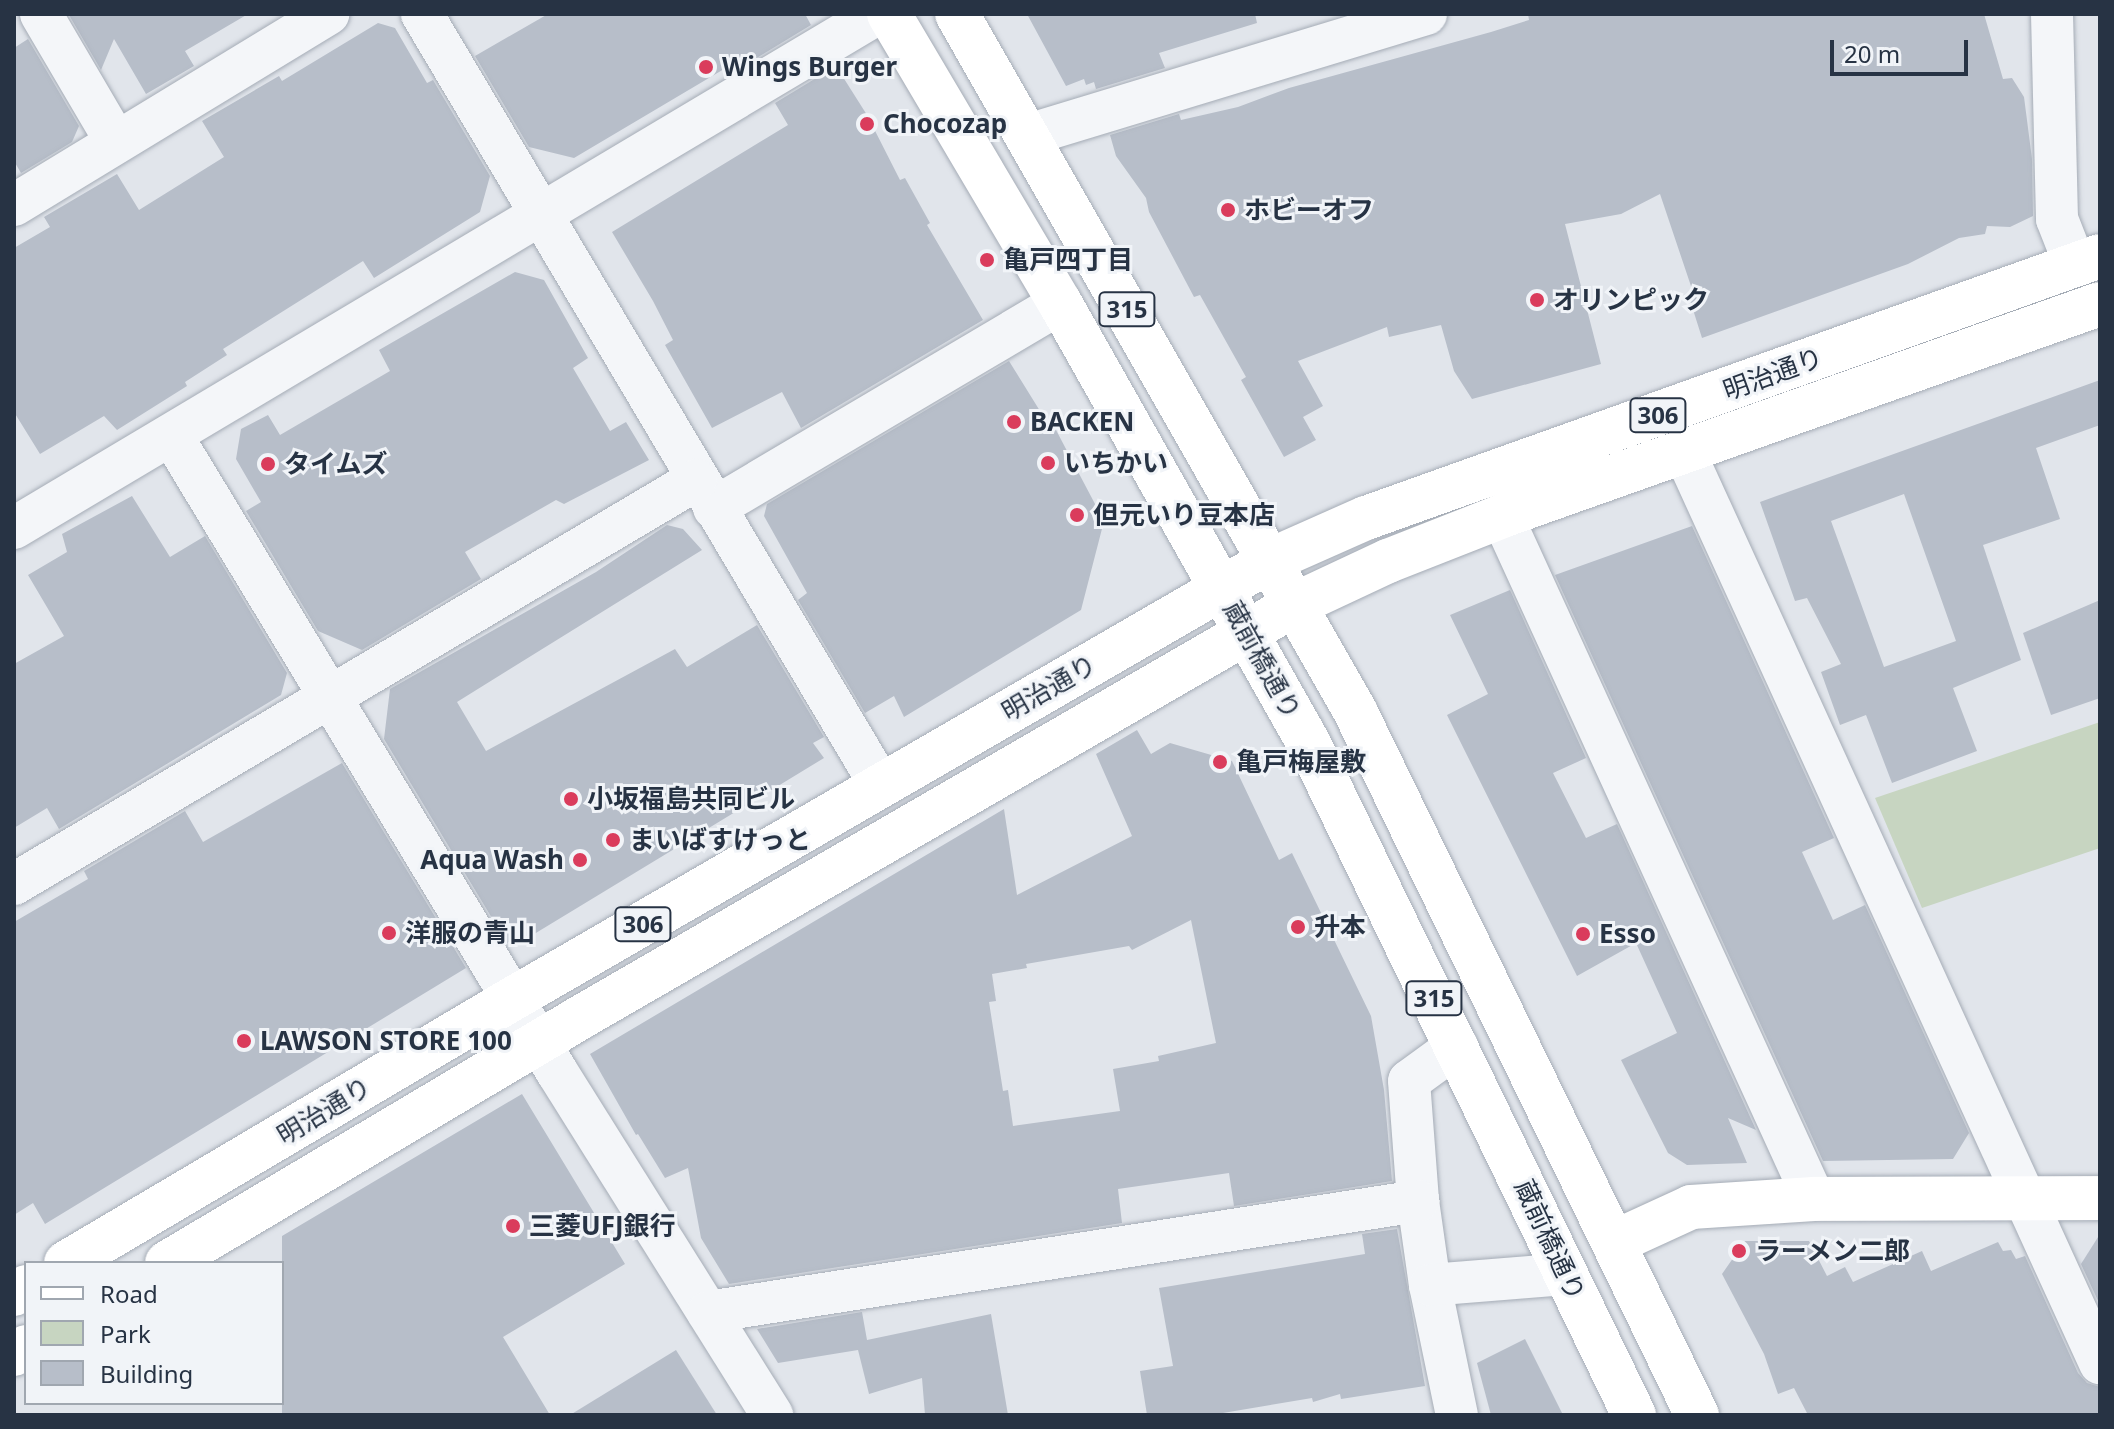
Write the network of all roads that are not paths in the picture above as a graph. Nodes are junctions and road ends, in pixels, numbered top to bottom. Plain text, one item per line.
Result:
1 (41, 14) edge
2 (328, 14) edge
3 (422, 14) edge
4 (877, 14) edge
5 (889, 14) edge
6 (957, 14) edge
7 (1426, 14) edge
8 (2052, 14) edge
9 (1028, 135) junction
10 (116, 142) junction
11 (14, 205) edge
12 (542, 214) junction
13 (2088, 261) edge
14 (1060, 303) junction
15 (2100, 304) edge
16 (172, 436) junction
17 (1683, 449) junction
18 (705, 494) junction
19 (1502, 516) junction
20 (18, 518) edge
21 (1271, 560) junction
22 (1222, 588) junction
23 (1296, 604) junction
24 (1247, 632) junction
25 (331, 695) junction
26 (881, 786) junction
27 (14, 884) edge
28 (514, 998) junction
29 (540, 1041) junction
30 (1457, 1046) junction
31 (2100, 1198) edge
32 (1814, 1199) junction
33 (2026, 1199) junction
34 (1418, 1201) junction
35 (1615, 1242) junction
36 (69, 1261) edge
37 (170, 1261) edge
38 (1566, 1274) junction
39 (1430, 1285) junction
40 (708, 1312) junction
41 (2100, 1363) edge
42 (772, 1415) edge
43 (1457, 1415) edge
44 (1634, 1415) edge
45 (1697, 1415) edge

1 - 10 street
2 - 10 street
3 - 12 street
4 - 12 street
5 - 14 main road, 蔵前橋通り / 315
6 - 9 main road, 315
7 - 9 street
8 - 13 street
9 - 21 main road, 315
10 - 11 street
12 - 16 street
12 - 18 street
13 - 21 main road, 明治通り / 306
14 - 18 street
14 - 22 main road, 蔵前橋通り / 315
15 - 17 main road, 明治通り / 306
16 - 20 street
16 - 25 street
17 - 19 main road, 明治通り / 306
17 - 33 street
18 - 25 street
18 - 26 street
19 - 23 main road, 明治通り / 306
19 - 32 street
21 - 22 main road, 明治通り / 306
21 - 23 main road, 315
22 - 24 main road, 蔵前橋通り / 315
22 - 26 main road, 明治通り / 306
23 - 24 main road, 明治通り / 306
23 - 35 main road, 315
24 - 29 main road, 明治通り / 306
24 - 30 main road, 蔵前橋通り / 315
25 - 27 street
25 - 28 street
26 - 28 main road, 明治通り / 306
28 - 29 street
28 - 36 main road, 明治通り / 306
29 - 37 main road, 明治通り / 306
29 - 40 street
30 - 34 street
30 - 38 main road, 蔵前橋通り / 315
31 - 33 main road
32 - 33 main road
32 - 35 main road
33 - 41 street
34 - 39 street
34 - 40 street
35 - 45 main road, 315
38 - 39 street
38 - 44 main road, 蔵前橋通り / 315
39 - 43 street
40 - 42 street

